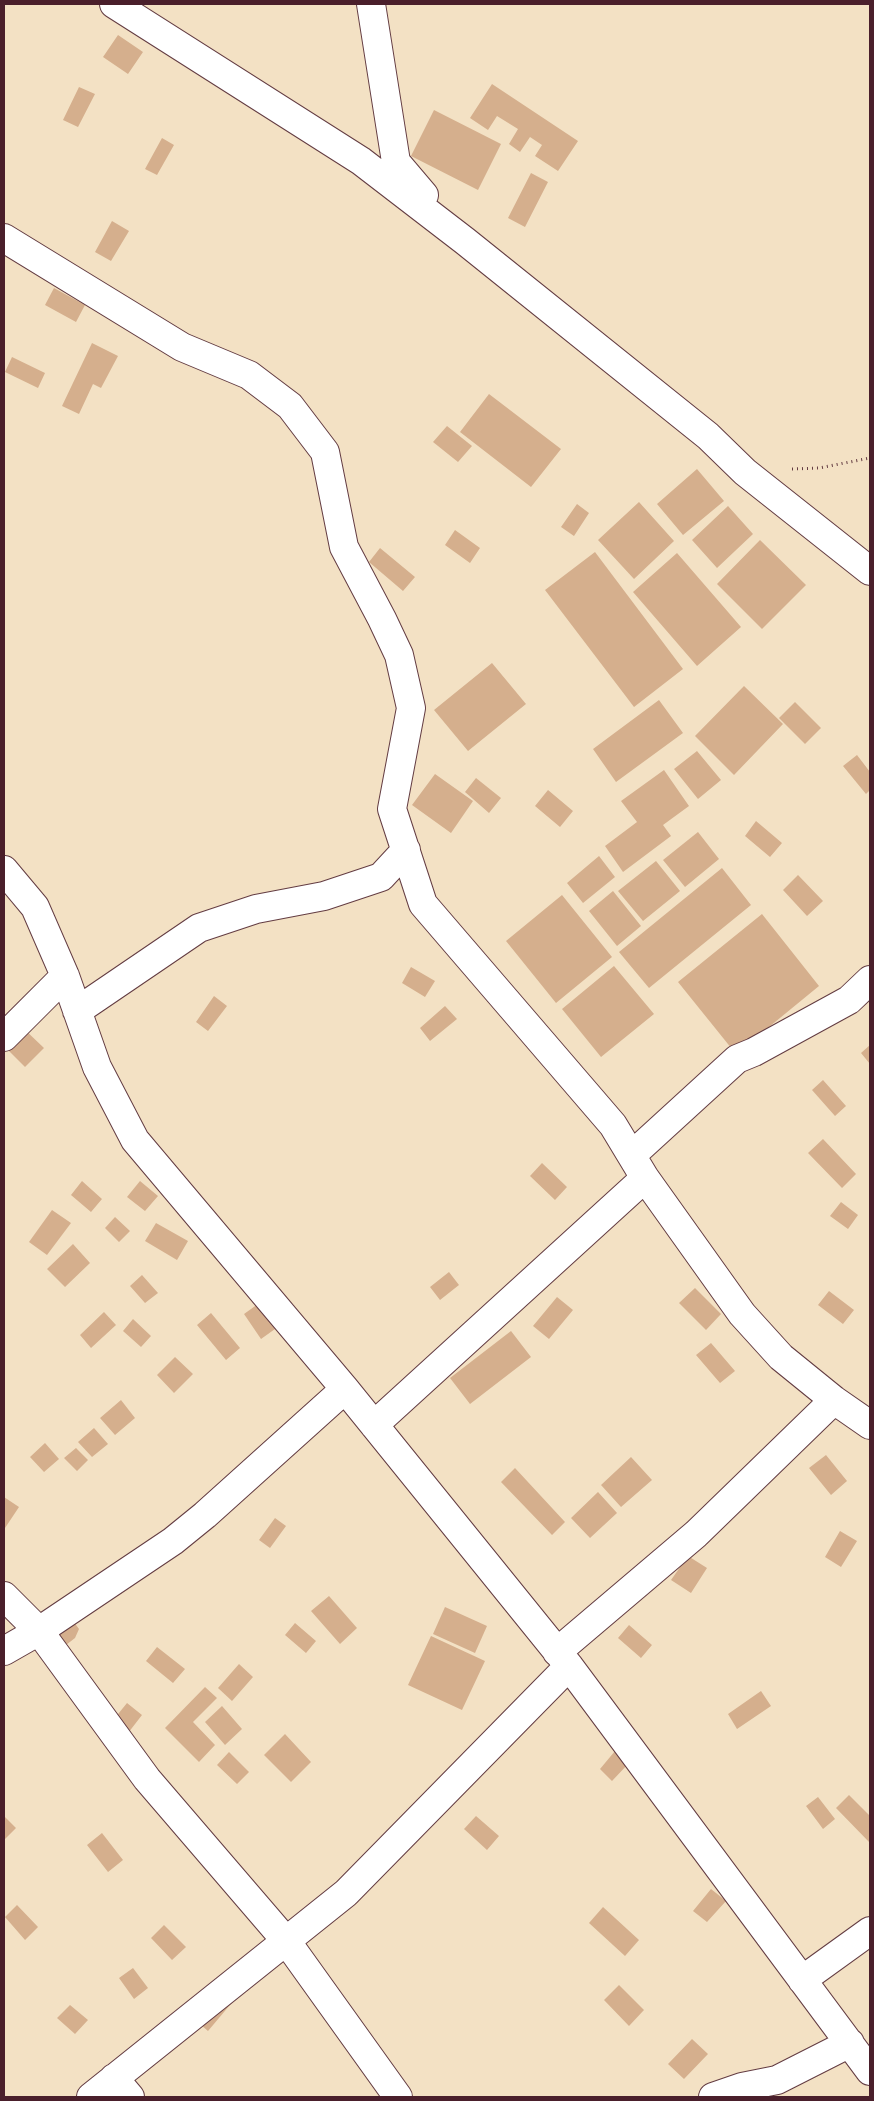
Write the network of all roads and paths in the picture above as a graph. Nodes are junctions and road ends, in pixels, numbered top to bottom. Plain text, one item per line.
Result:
1 (114, 4) edge
2 (370, 4) edge
3 (4, 238) edge
4 (465, 241) junction
5 (870, 458) edge
6 (745, 472) junction
7 (870, 572) edge
8 (406, 850) junction
9 (4, 870) edge
10 (65, 976) junction
11 (870, 980) edge
12 (77, 1011) junction
13 (4, 1037) edge
14 (638, 1167) junction
15 (345, 1389) junction
16 (834, 1400) junction
17 (374, 1425) junction
18 (870, 1425) edge
19 (4, 1596) edge
20 (39, 1632) junction
21 (4, 1651) edge
22 (563, 1659) junction
23 (870, 1932) edge
24 (287, 1942) junction
25 (802, 1980) junction
26 (850, 2043) junction
27 (870, 2071) edge
28 (122, 2088) edge
29 (90, 2097) edge
30 (398, 2097) edge
31 (713, 2097) edge

1 - 4 street
2 - 4 street
3 - 8 street
4 - 6 street
5 - 6 path
6 - 7 street
8 - 12 street
8 - 14 street
9 - 10 street
10 - 12 street
10 - 13 street
11 - 14 street
12 - 15 street
14 - 16 street
14 - 17 street
15 - 17 street
15 - 20 street
16 - 18 street
16 - 22 street
17 - 22 street
19 - 20 street
20 - 21 street
20 - 24 street
22 - 24 street
22 - 25 street
23 - 25 street
24 - 28 street
24 - 30 street
25 - 26 street
26 - 27 street
26 - 31 street
28 - 29 street

